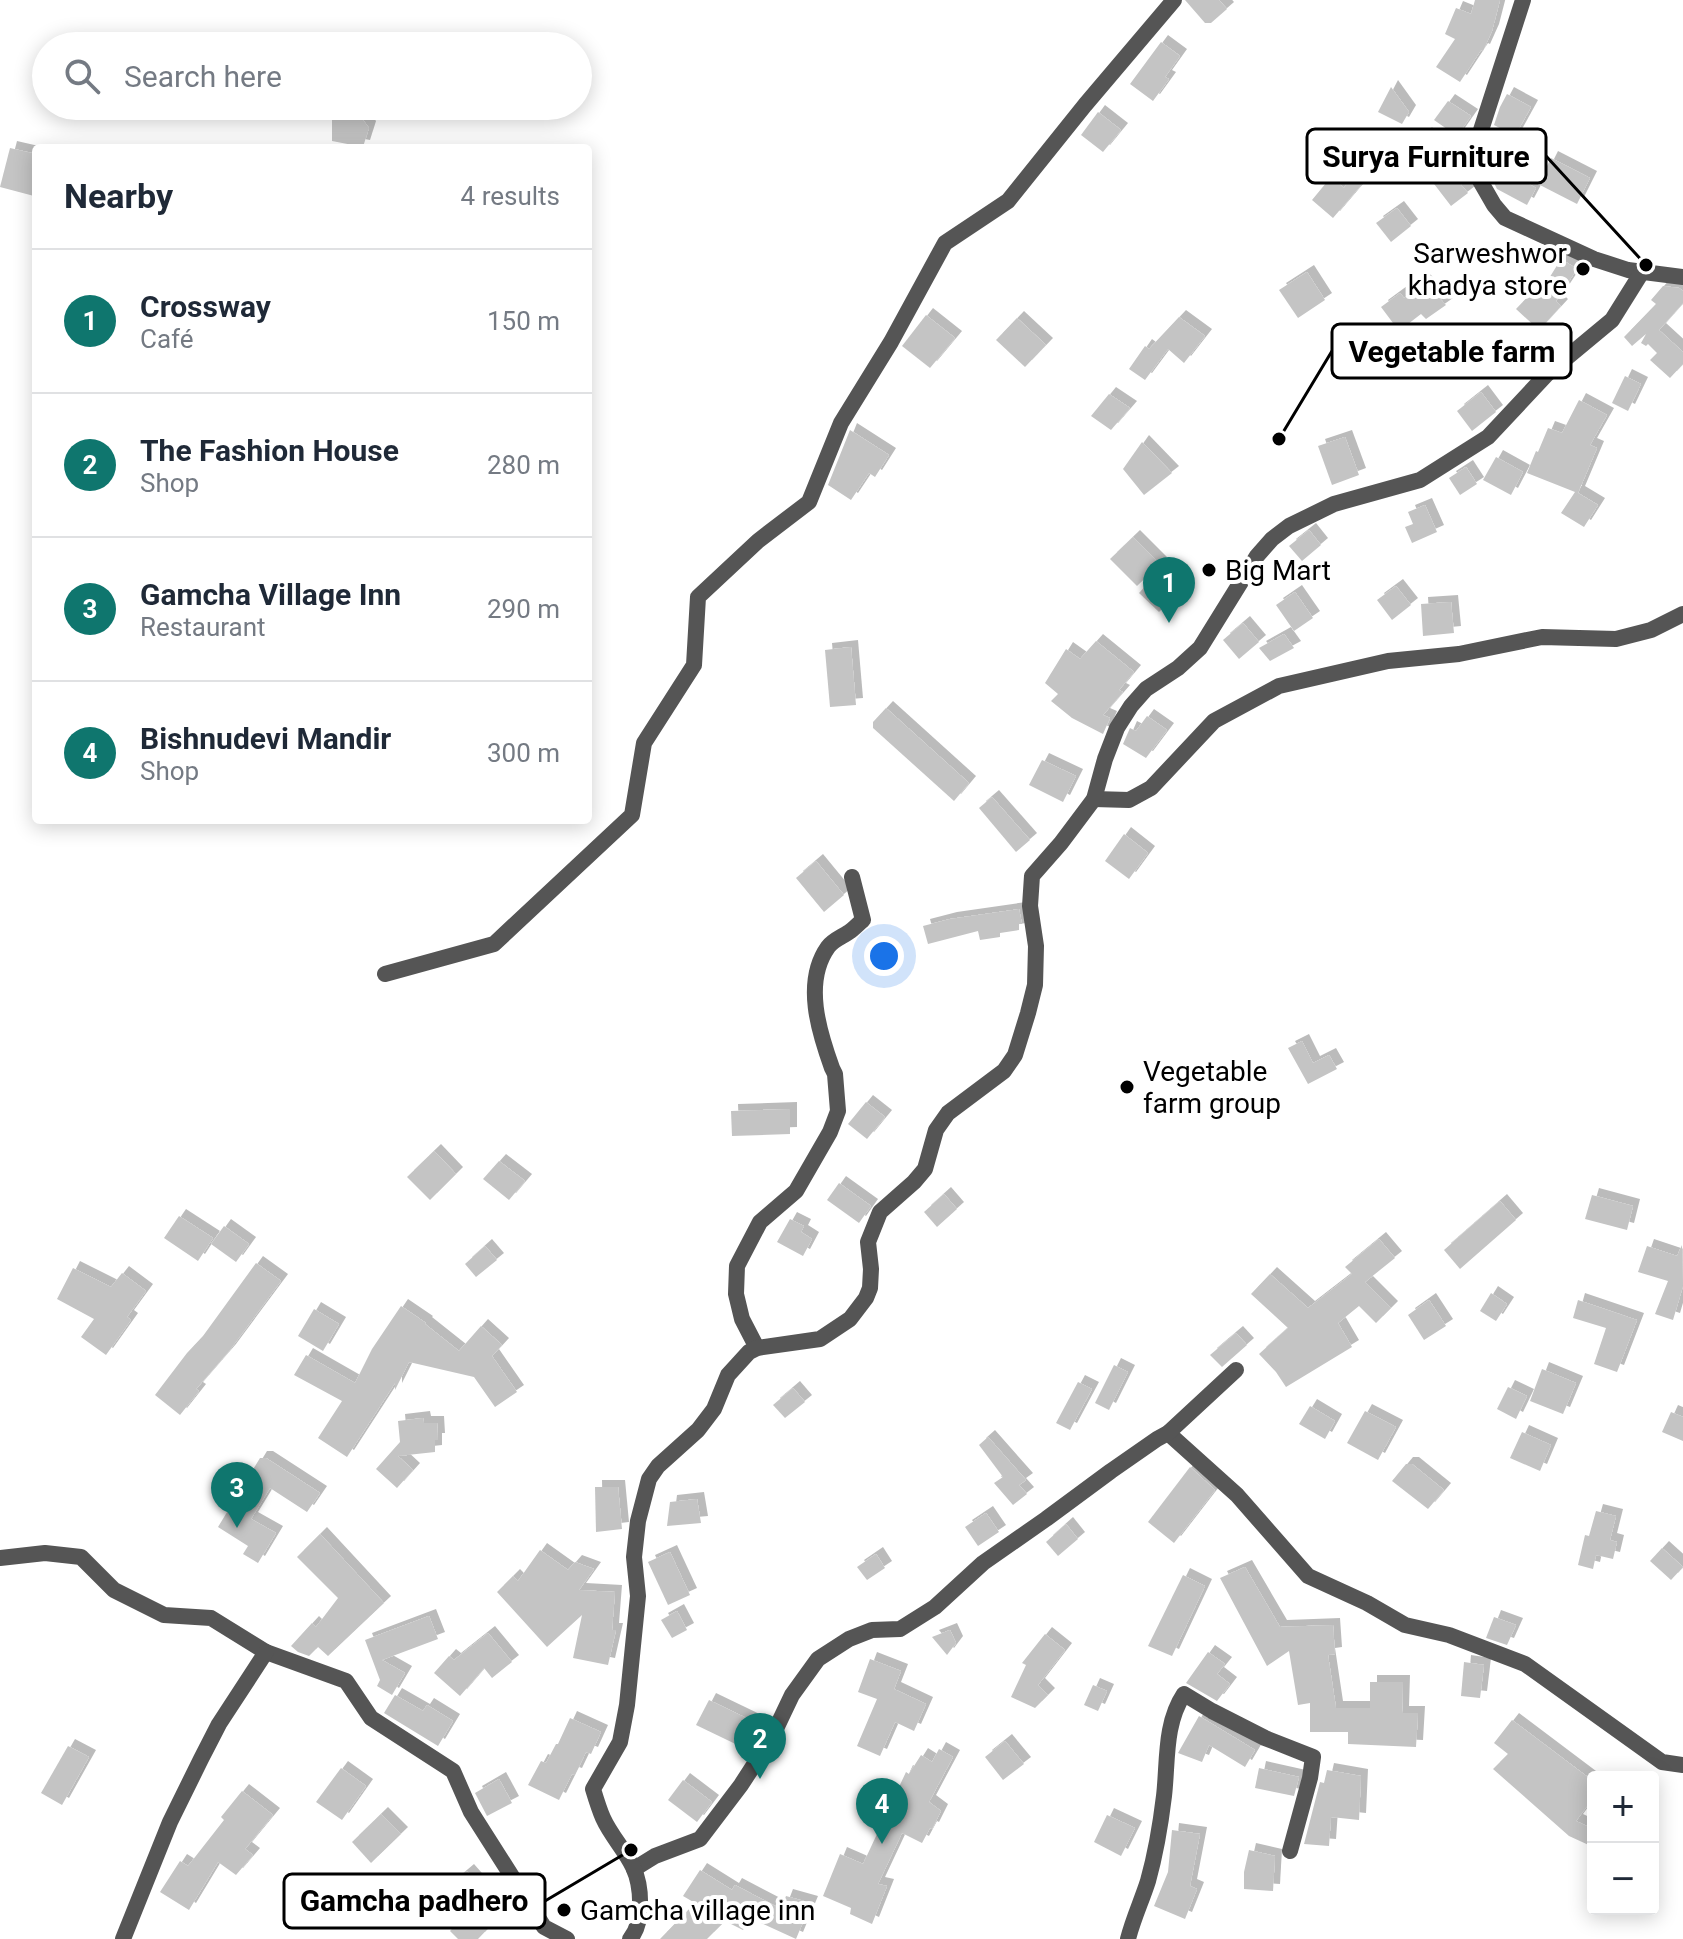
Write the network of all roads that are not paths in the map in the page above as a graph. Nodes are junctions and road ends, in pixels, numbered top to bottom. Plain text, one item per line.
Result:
1 (1174, 0) edge
2 (1523, 0) edge
3 (1642, 272) junction
4 (1683, 277) edge
5 (1683, 614) edge
6 (1094, 799) junction
7 (852, 877) dead end
8 (385, 974) dead end
9 (757, 1348) junction
10 (1236, 1370) dead end
11 (1168, 1433) junction
12 (0, 1558) edge
13 (266, 1652) junction
14 (1683, 1765) edge
15 (1290, 1851) dead end
16 (634, 1869) junction
17 (123, 1939) edge
18 (567, 1939) edge
19 (630, 1939) edge
20 (1128, 1939) edge

1 - 8 street
2 - 3 street
3 - 4 street
3 - 6 street
5 - 6 street
6 - 9 street
7 - 9 street
9 - 16 street
10 - 11 street
11 - 14 street
11 - 16 street
12 - 13 street
13 - 17 street
13 - 18 street
15 - 20 street
16 - 19 street

